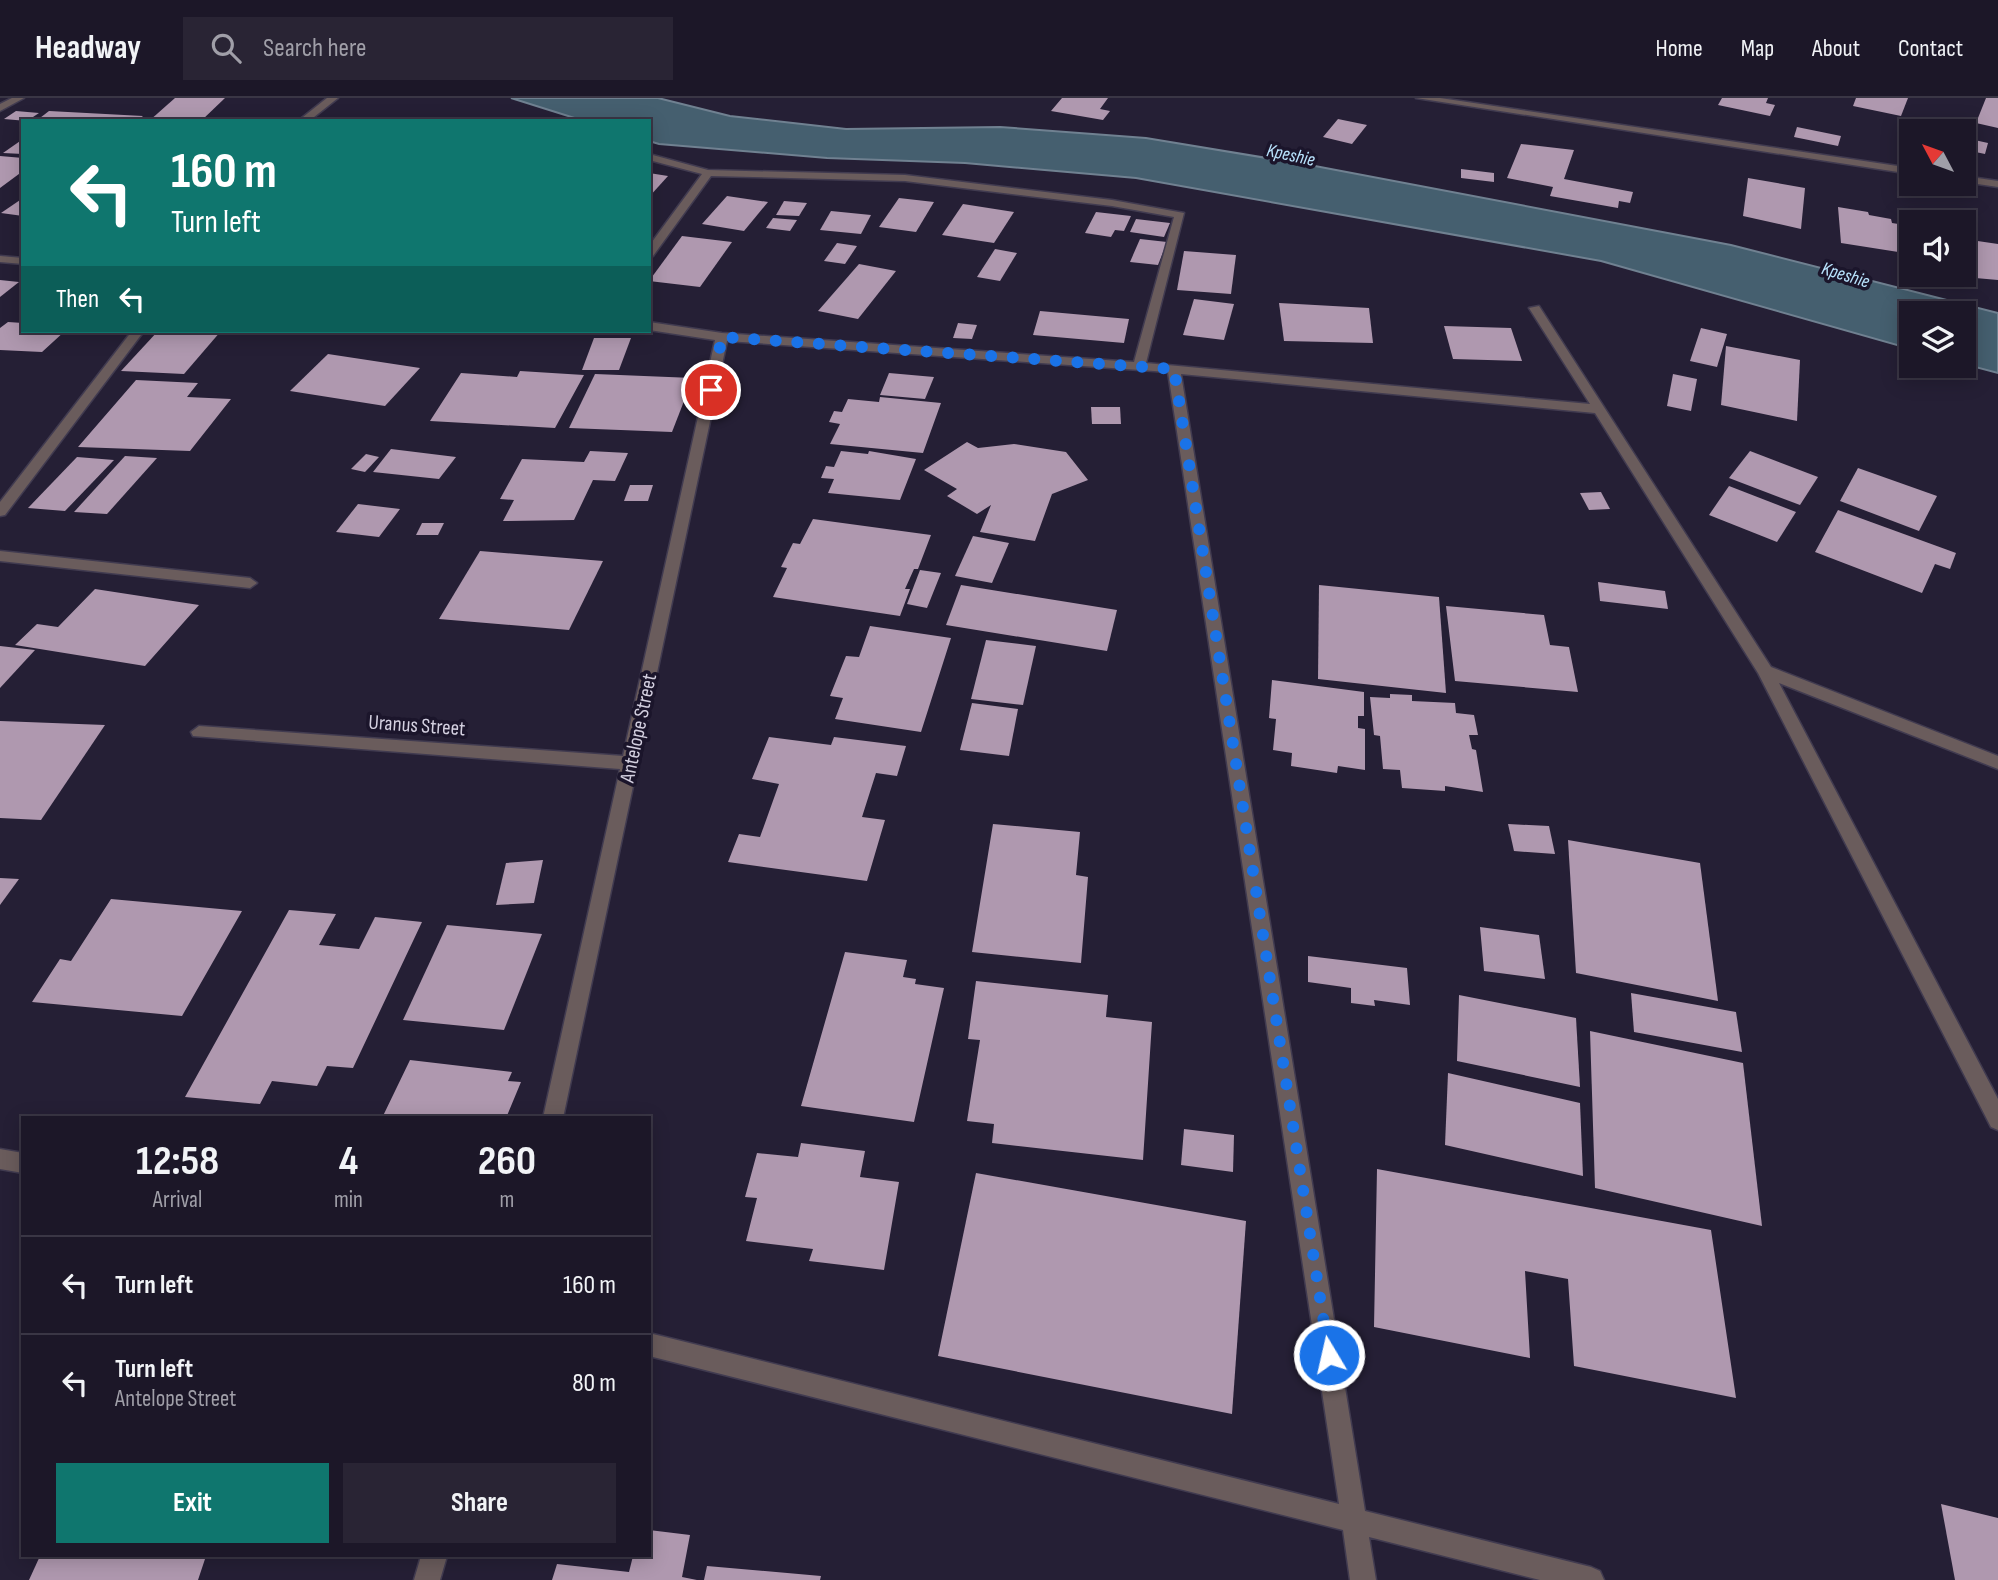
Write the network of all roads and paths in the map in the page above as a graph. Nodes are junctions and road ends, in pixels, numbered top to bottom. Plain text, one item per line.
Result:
1 (19, 98) edge
2 (333, 98) edge
3 (1421, 98) edge
4 (0, 108) edge
5 (306, 119) edge
6 (651, 158) edge
7 (1899, 169) edge
8 (708, 173) junction
9 (1976, 181) edge
10 (1998, 184) edge
11 (651, 251) edge
12 (0, 259) edge
13 (21, 261) edge
14 (1535, 308) dead end
15 (651, 326) edge
16 (136, 333) edge
17 (722, 337) junction
18 (1139, 366) junction
19 (1174, 369) junction
20 (1598, 409) junction
21 (0, 512) edge
22 (0, 556) edge
23 (250, 583) dead end
24 (1765, 670) junction
25 (199, 732) dead end
26 (631, 763) junction
27 (1998, 763) edge
28 (553, 1116) edge
29 (1998, 1120) edge
30 (0, 1159) edge
31 (21, 1163) edge
32 (651, 1344) edge
33 (1355, 1520) junction
34 (434, 1557) edge
35 (427, 1580) edge
36 (1363, 1580) edge
37 (1591, 1580) edge

1 - 4 street
2 - 5 street
3 - 7 street
6 - 8 street
8 - 11 street
8 - 18 street
9 - 10 street
12 - 13 street
14 - 20 street
15 - 17 street
16 - 21 street
17 - 18 street
17 - 26 street, Antelope Street
18 - 19 street
19 - 20 street
19 - 33 street
20 - 24 street
22 - 23 street
24 - 27 street
24 - 29 street
25 - 26 street, Uranus Street
26 - 28 street, Antelope Street
30 - 31 street
32 - 33 street
33 - 36 street
33 - 37 street
34 - 35 street

